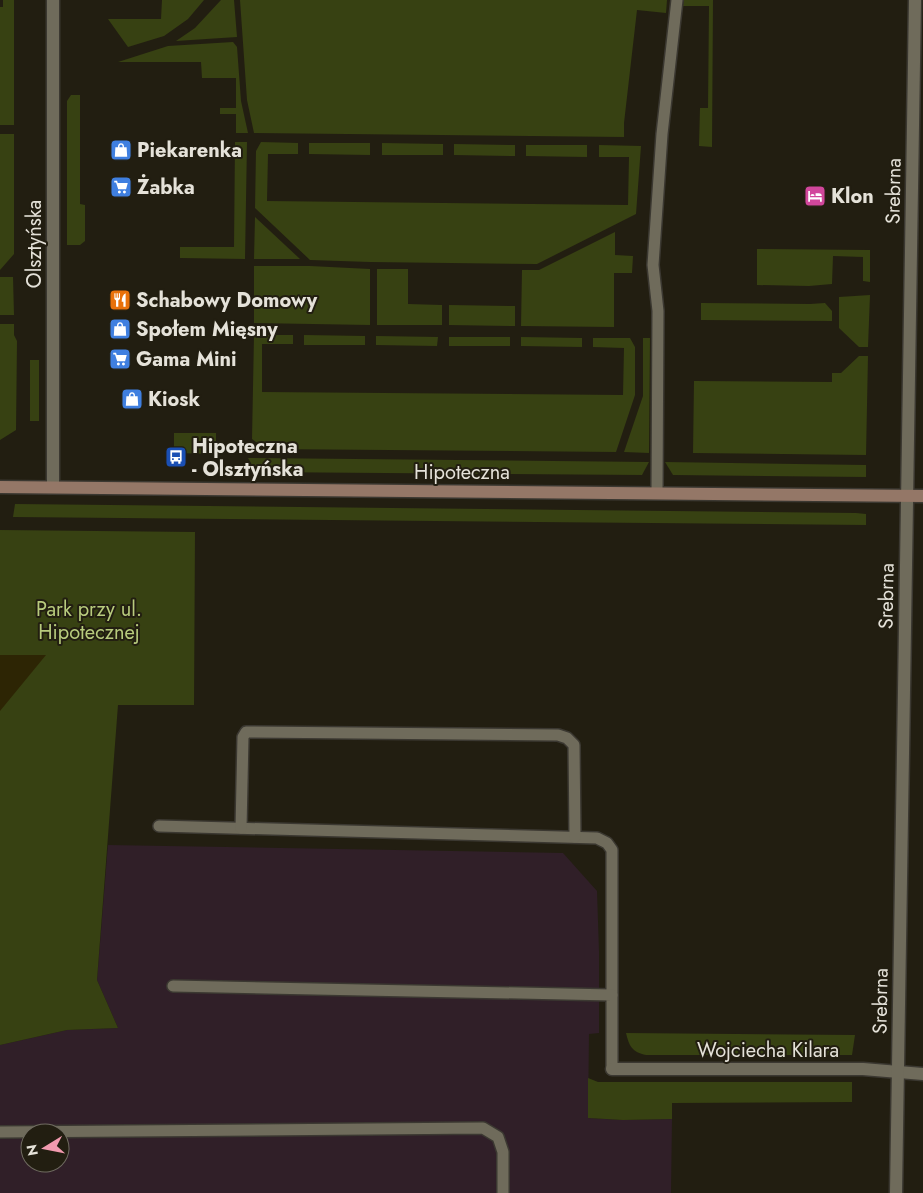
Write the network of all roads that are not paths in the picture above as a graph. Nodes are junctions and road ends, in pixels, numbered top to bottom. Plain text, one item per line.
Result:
1 (53, 0) edge
2 (677, 0) edge
3 (915, 0) edge
4 (0, 487) edge
5 (53, 487) junction
6 (657, 493) junction
7 (906, 495) junction
8 (923, 496) edge
9 (159, 826) dead end
10 (241, 828) junction
11 (574, 837) junction
12 (173, 986) dead end
13 (612, 995) junction
14 (612, 1069) joint
15 (897, 1072) junction
16 (923, 1074) edge
17 (0, 1132) edge
18 (503, 1193) edge
19 (896, 1193) edge

1 - 5 street, Olsztyńska
2 - 6 lane
3 - 7 street, Srebrna
4 - 5 street, Hipoteczna
5 - 6 street, Hipoteczna
6 - 7 street, Hipoteczna
7 - 8 street, Hipoteczna
7 - 15 street, Srebrna
9 - 10 lane
10 - 11 lane
10 - 11 lane
11 - 13 lane
12 - 13 lane
13 - 14 lane
14 - 15 street, Wojciecha Kilara
15 - 16 street, Wojciecha Kilara
15 - 19 street, Srebrna
17 - 18 lane

